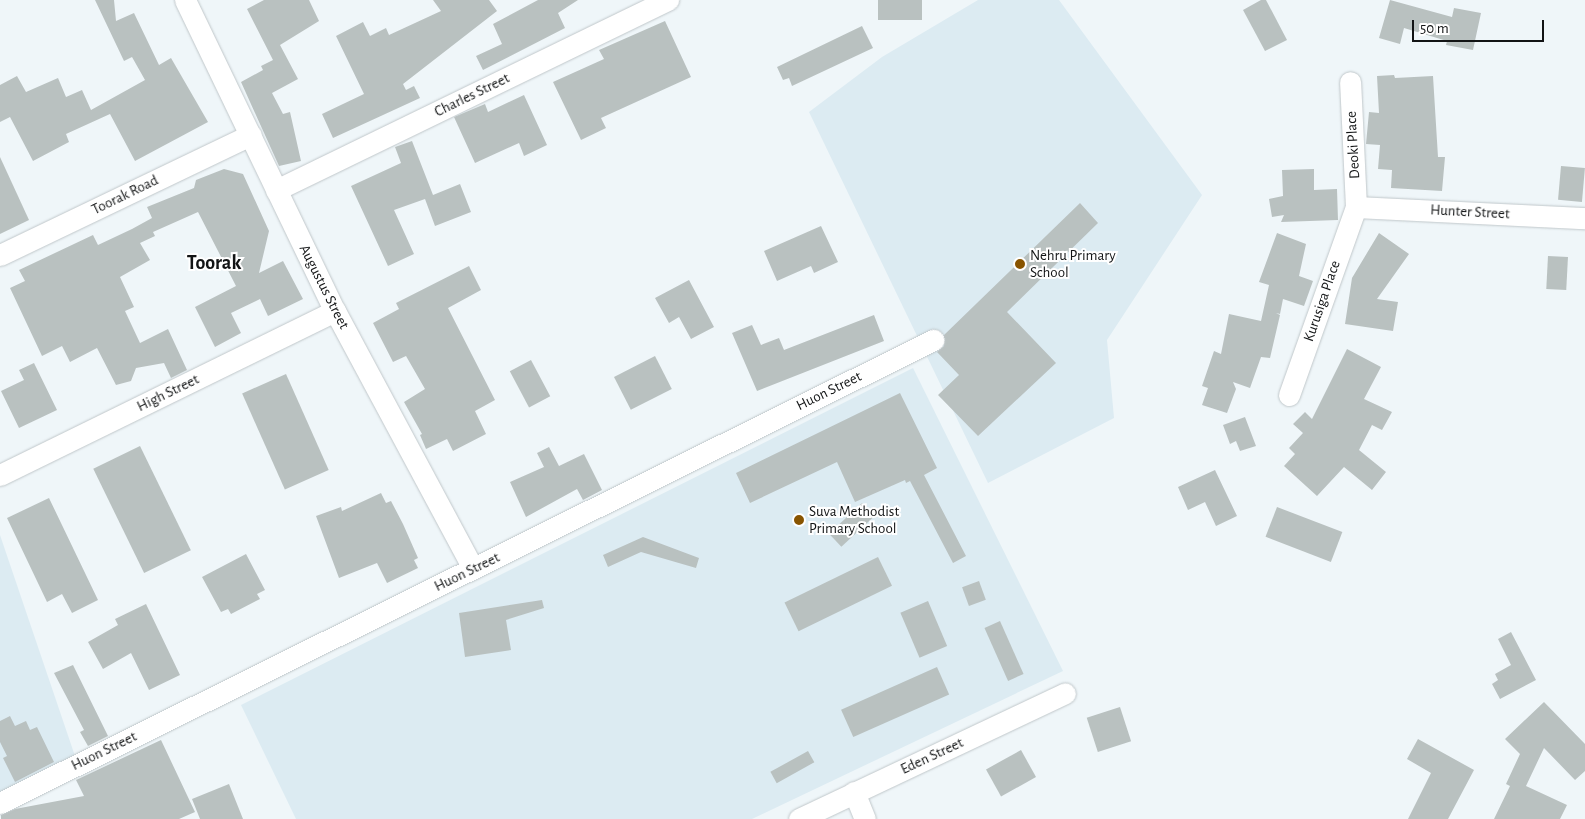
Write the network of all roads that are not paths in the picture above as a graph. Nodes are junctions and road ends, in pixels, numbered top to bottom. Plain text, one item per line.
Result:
1 (185, 0) edge
2 (668, 0) edge
3 (1350, 82) dead end
4 (250, 135) junction
5 (276, 190) junction
6 (1356, 207) junction
7 (1585, 218) edge
8 (0, 255) edge
9 (335, 311) junction
10 (933, 340) dead end
11 (1289, 395) dead end
12 (0, 475) edge
13 (473, 568) junction
14 (1065, 693) dead end
15 (854, 792) junction
16 (0, 803) edge
17 (799, 819) edge
18 (865, 819) edge

1 - 4 street, Augustus Street
2 - 5 street, Charles Street
3 - 6 street, Deoki Place
4 - 5 street, Augustus Street
4 - 8 street, Toorak Road
5 - 9 street, Augustus Street
6 - 7 street, Hunter Street
6 - 11 street, Kurusiga Place
9 - 12 street, High Street
9 - 13 street, Augustus Street
10 - 13 street, Huon Street
13 - 16 street, Huon Street
14 - 15 street, Eden Street
15 - 17 street, Eden Street
15 - 18 street

